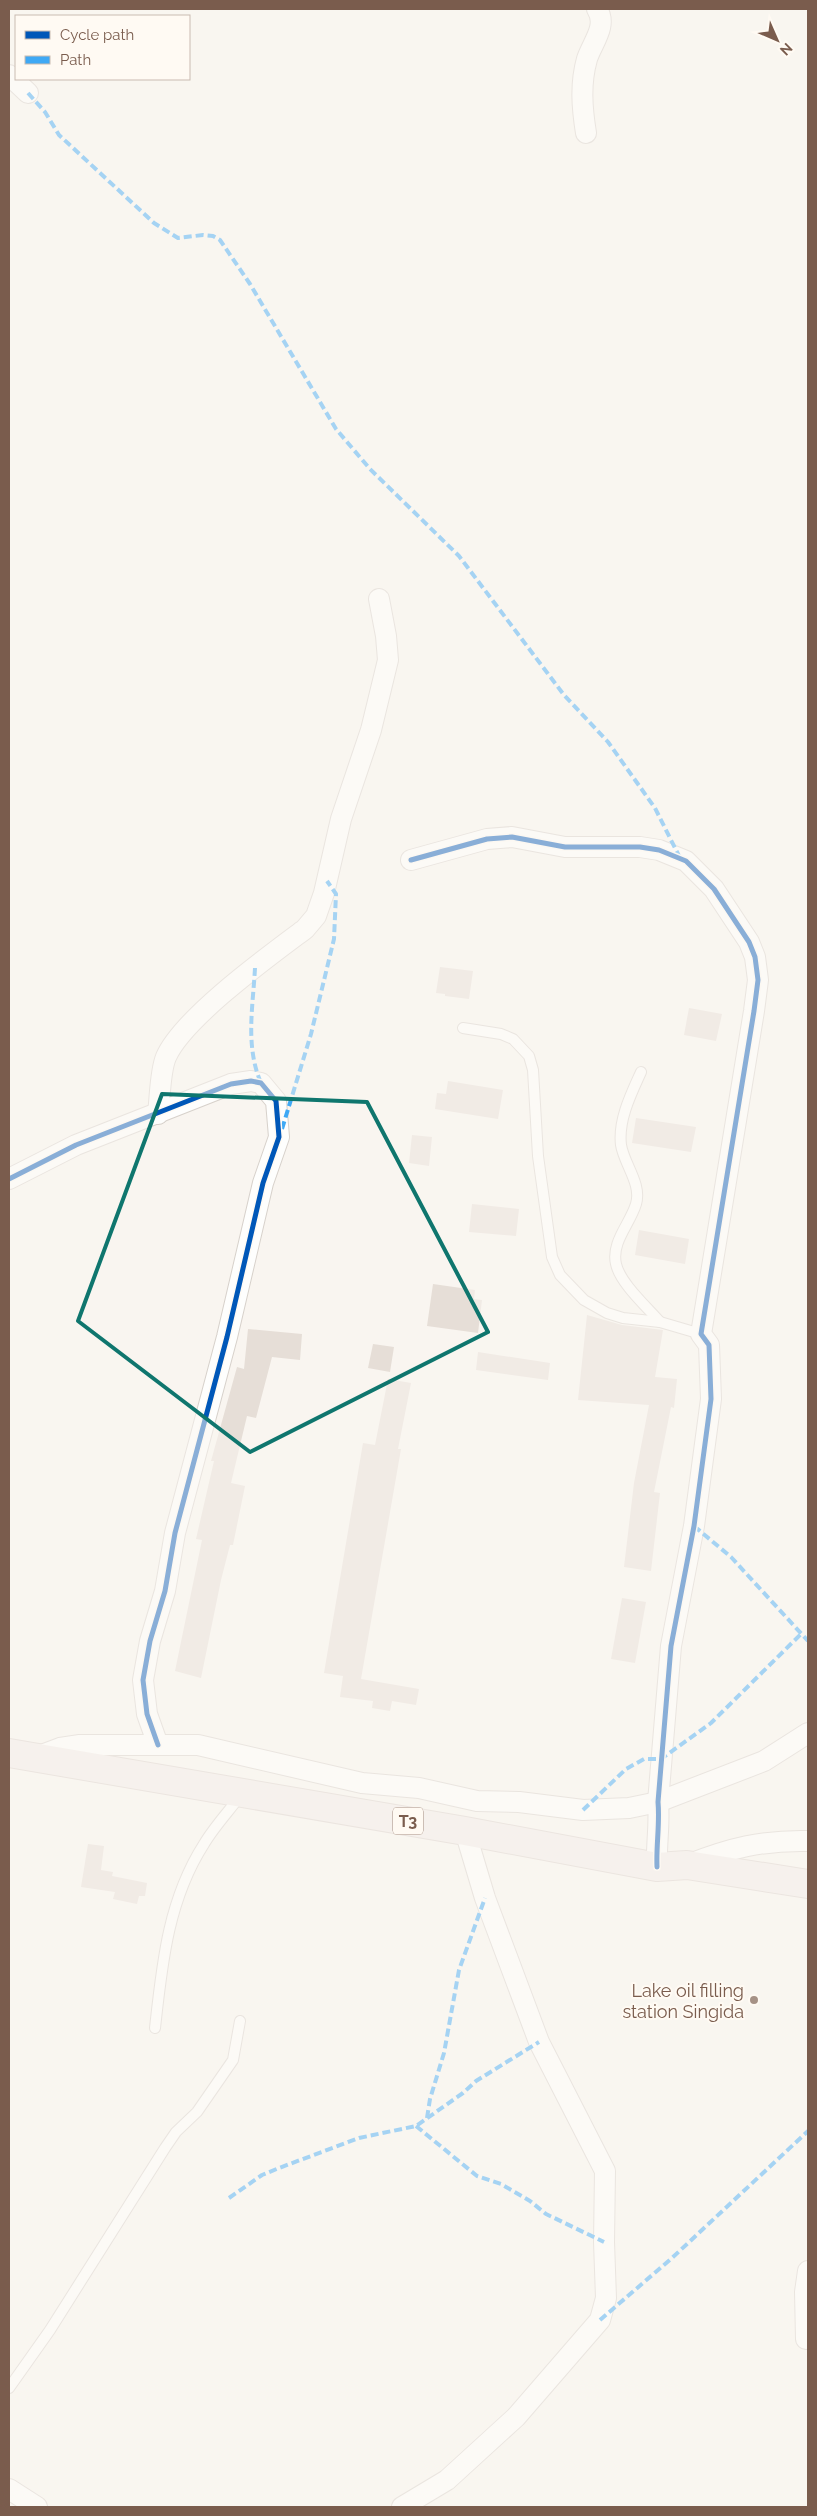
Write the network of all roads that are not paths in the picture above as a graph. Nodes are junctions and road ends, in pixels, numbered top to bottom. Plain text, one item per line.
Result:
1 (597, 9) edge
2 (9, 75) edge
3 (28, 93) dead end
4 (586, 132) dead end
5 (379, 599) dead end
6 (411, 860) dead end
7 (463, 1028) dead end
8 (641, 1072) dead end
9 (158, 1114) junction
10 (9, 1179) edge
11 (660, 1322) junction
12 (701, 1334) junction
13 (808, 1733) edge
14 (158, 1745) junction
15 (9, 1753) edge
16 (36, 1757) junction
17 (243, 1792) junction
18 (658, 1802) junction
19 (465, 1831) junction
20 (808, 1841) edge
21 (688, 1865) junction
22 (657, 1867) junction
23 (808, 1884) edge
24 (240, 2021) dead end
25 (155, 2028) dead end
26 (808, 2271) edge
27 (806, 2339) dead end
28 (9, 2388) edge
29 (9, 2489) edge
30 (37, 2507) edge
31 (402, 2507) edge

1 - 4 street
2 - 3 street
5 - 9 street
6 - 12 street
7 - 11 lane
8 - 11 lane
9 - 10 street
9 - 14 street
11 - 12 lane
12 - 18 street
13 - 18 street
14 - 16 street
14 - 18 street
15 - 16 highway, T3
16 - 17 highway, T3
17 - 19 highway, T3
17 - 25 lane
18 - 22 street
19 - 22 highway, T3
19 - 31 street
20 - 21 street
21 - 22 highway, T3
21 - 23 highway, T3
24 - 28 lane
26 - 27 street
29 - 30 street

